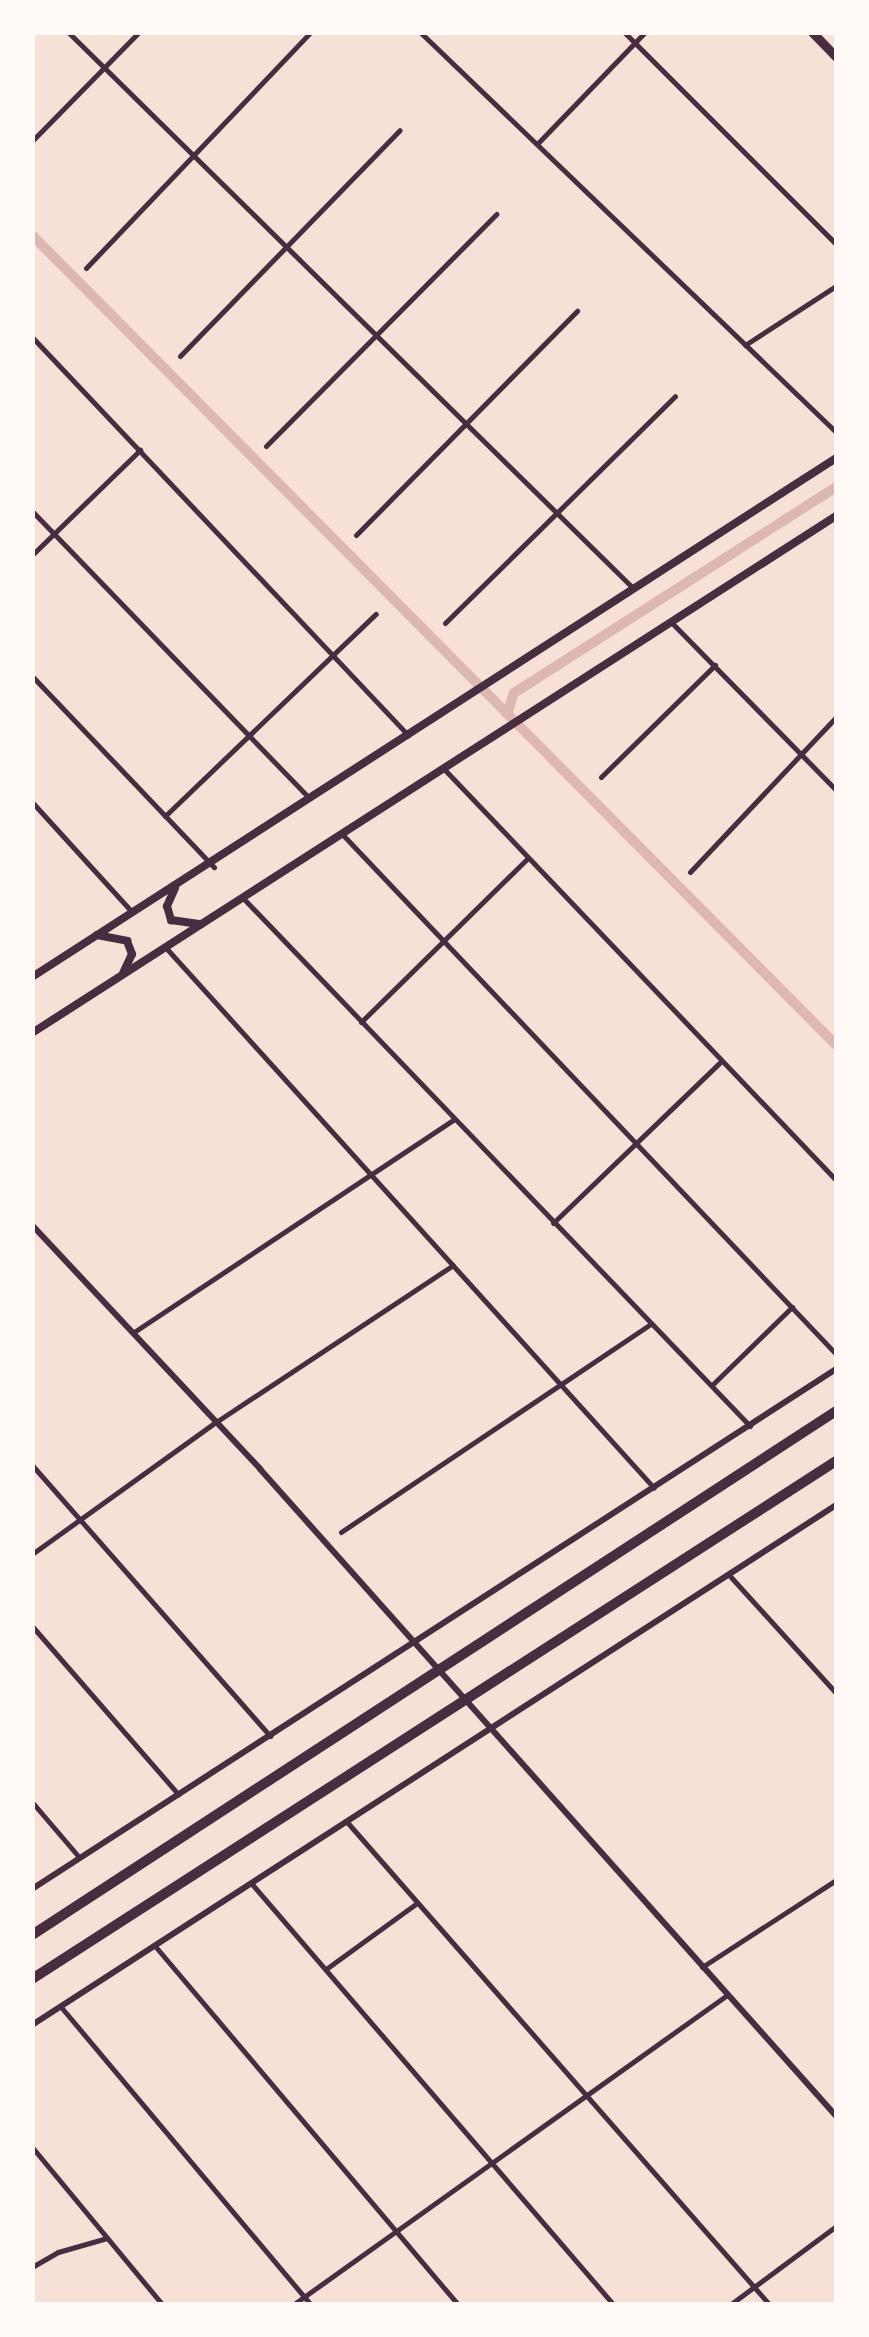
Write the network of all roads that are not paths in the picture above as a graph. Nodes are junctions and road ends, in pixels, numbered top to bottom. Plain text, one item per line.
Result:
1 (68, 32) edge
2 (139, 32) edge
3 (420, 32) edge
4 (624, 32) edge
5 (645, 32) edge
6 (812, 32) edge
7 (310, 33) edge
8 (634, 44) junction
9 (836, 57) edge
10 (104, 68) junction
11 (400, 130) dead end
12 (32, 141) edge
13 (537, 144) junction
14 (193, 156) junction
15 (496, 214) dead end
16 (836, 244) edge
17 (287, 246) junction
18 (86, 268) dead end
19 (836, 286) edge
20 (577, 311) dead end
21 (378, 334) junction
22 (32, 338) edge
23 (745, 344) junction
24 (180, 356) dead end
25 (675, 396) dead end
26 (467, 422) junction
27 (836, 432) edge
28 (266, 446) dead end
29 (140, 450) junction
30 (836, 458) edge
31 (32, 511) edge
32 (558, 512) junction
33 (836, 516) edge
34 (54, 534) junction
35 (356, 536) dead end
36 (32, 556) edge
37 (634, 589) junction
38 (376, 614) dead end
39 (672, 622) junction
40 (445, 623) dead end
41 (332, 656) junction
42 (715, 664) junction
43 (32, 676) edge
44 (836, 717) edge
45 (408, 735) junction
46 (249, 736) junction
47 (801, 754) junction
48 (442, 767) junction
49 (602, 777) dead end
50 (836, 790) edge
51 (310, 799) junction
52 (32, 802) edge
53 (165, 816) junction
54 (340, 833) junction
55 (528, 858) junction
56 (212, 865) junction
57 (690, 872) dead end
58 (177, 884) junction
59 (243, 898) junction
60 (132, 912) junction
61 (206, 923) junction
62 (97, 936) junction
63 (444, 940) junction
64 (168, 949) junction
65 (121, 976) junction
66 (32, 977) edge
67 (361, 1022) junction
68 (32, 1033) edge
69 (719, 1063) junction
70 (454, 1120) junction
71 (636, 1143) junction
72 (374, 1175) junction
73 (836, 1180) edge
74 (552, 1223) junction
75 (32, 1225) edge
76 (453, 1265) junction
77 (792, 1306) junction
78 (652, 1324) junction
79 (134, 1332) junction
80 (836, 1354) edge
81 (836, 1369) edge
82 (561, 1386) junction
83 (711, 1386) junction
84 (836, 1411) edge
85 (216, 1422) junction
86 (751, 1426) junction
87 (836, 1461) edge
88 (32, 1465) edge
89 (654, 1488) junction
90 (836, 1505) edge
91 (81, 1520) junction
92 (341, 1532) dead end
93 (32, 1554) edge
94 (730, 1575) junction
95 (32, 1626) edge
96 (836, 1693) edge
97 (270, 1736) junction
98 (179, 1795) junction
99 (32, 1802) edge
100 (346, 1822) junction
101 (80, 1858) junction
102 (836, 1880) edge
103 (251, 1883) junction
104 (32, 1889) edge
105 (418, 1902) junction
106 (32, 1935) edge
107 (154, 1946) junction
108 (702, 1967) junction
109 (326, 1968) junction
110 (32, 1980) edge
111 (727, 1995) junction
112 (61, 2007) junction
113 (32, 2025) edge
114 (587, 2095) junction
115 (836, 2116) edge
116 (32, 2147) edge
117 (492, 2162) junction
118 (836, 2226) edge
119 (396, 2231) junction
120 (107, 2238) junction
121 (32, 2267) edge
122 (754, 2288) junction
123 (304, 2298) junction
124 (162, 2304) edge
125 (294, 2304) edge
126 (310, 2304) edge
127 (458, 2304) edge
128 (613, 2304) edge
129 (731, 2304) edge
130 (769, 2304) edge

1 - 10 street
2 - 10 street
3 - 13 street
4 - 8 street
5 - 8 street
6 - 9 highway
7 - 14 street
8 - 13 street
8 - 16 street
10 - 12 street
10 - 14 street
11 - 17 street
13 - 23 street
14 - 17 street
14 - 18 street
15 - 21 street
17 - 21 street
17 - 24 street
19 - 23 street
20 - 26 street
21 - 26 street
21 - 28 street
22 - 29 street
23 - 27 street
25 - 32 street
26 - 32 street
26 - 35 street
29 - 34 street
29 - 41 street
30 - 37 main road
31 - 34 street
32 - 37 street
32 - 40 street
33 - 39 main road
34 - 36 street
34 - 46 street
37 - 45 main road
38 - 41 street
39 - 42 street
39 - 48 main road
41 - 45 street
41 - 46 street
42 - 47 street
42 - 49 street
43 - 53 street
44 - 47 street
45 - 51 main road
46 - 51 street
46 - 53 street
47 - 50 street
47 - 57 street
48 - 54 main road
48 - 55 street
51 - 56 main road
52 - 60 street
53 - 56 street
54 - 59 main road
54 - 63 street
55 - 63 street
55 - 69 street
56 - 58 main road
58 - 60 main road
58 - 61 main road
59 - 61 main road
59 - 67 street
60 - 62 main road
61 - 64 main road
62 - 65 main road
62 - 66 main road
63 - 67 street
63 - 71 street
64 - 65 main road
64 - 72 street
65 - 68 main road
67 - 70 street
69 - 71 street
69 - 73 street
70 - 72 street
70 - 74 street
71 - 74 street
71 - 77 street
72 - 76 street
72 - 79 street
74 - 78 street
75 - 79 street
76 - 82 street
76 - 85 street
77 - 80 street
77 - 83 street
78 - 82 street
78 - 83 street
79 - 85 street
81 - 86 street
82 - 89 street
82 - 92 street
83 - 86 street
84 - 106 highway
85 - 91 street
85 - 108 street
86 - 89 street
87 - 110 highway
88 - 91 street
89 - 97 street
90 - 94 street
91 - 93 street
91 - 97 street
94 - 96 street
94 - 100 street
95 - 98 street
97 - 98 street
98 - 101 street
99 - 101 street
100 - 103 street
100 - 105 street
101 - 104 street
102 - 108 street
103 - 107 street
103 - 109 street
105 - 109 street
105 - 114 street
107 - 112 street
107 - 119 street
108 - 111 street
109 - 117 street
111 - 114 street
111 - 115 street
112 - 113 street
112 - 123 street
114 - 117 street
114 - 122 street
116 - 120 street
117 - 119 street
117 - 128 street
118 - 122 street
119 - 123 street
119 - 127 street
120 - 121 street
120 - 124 street
122 - 129 street
122 - 130 street
123 - 125 street
123 - 126 street

